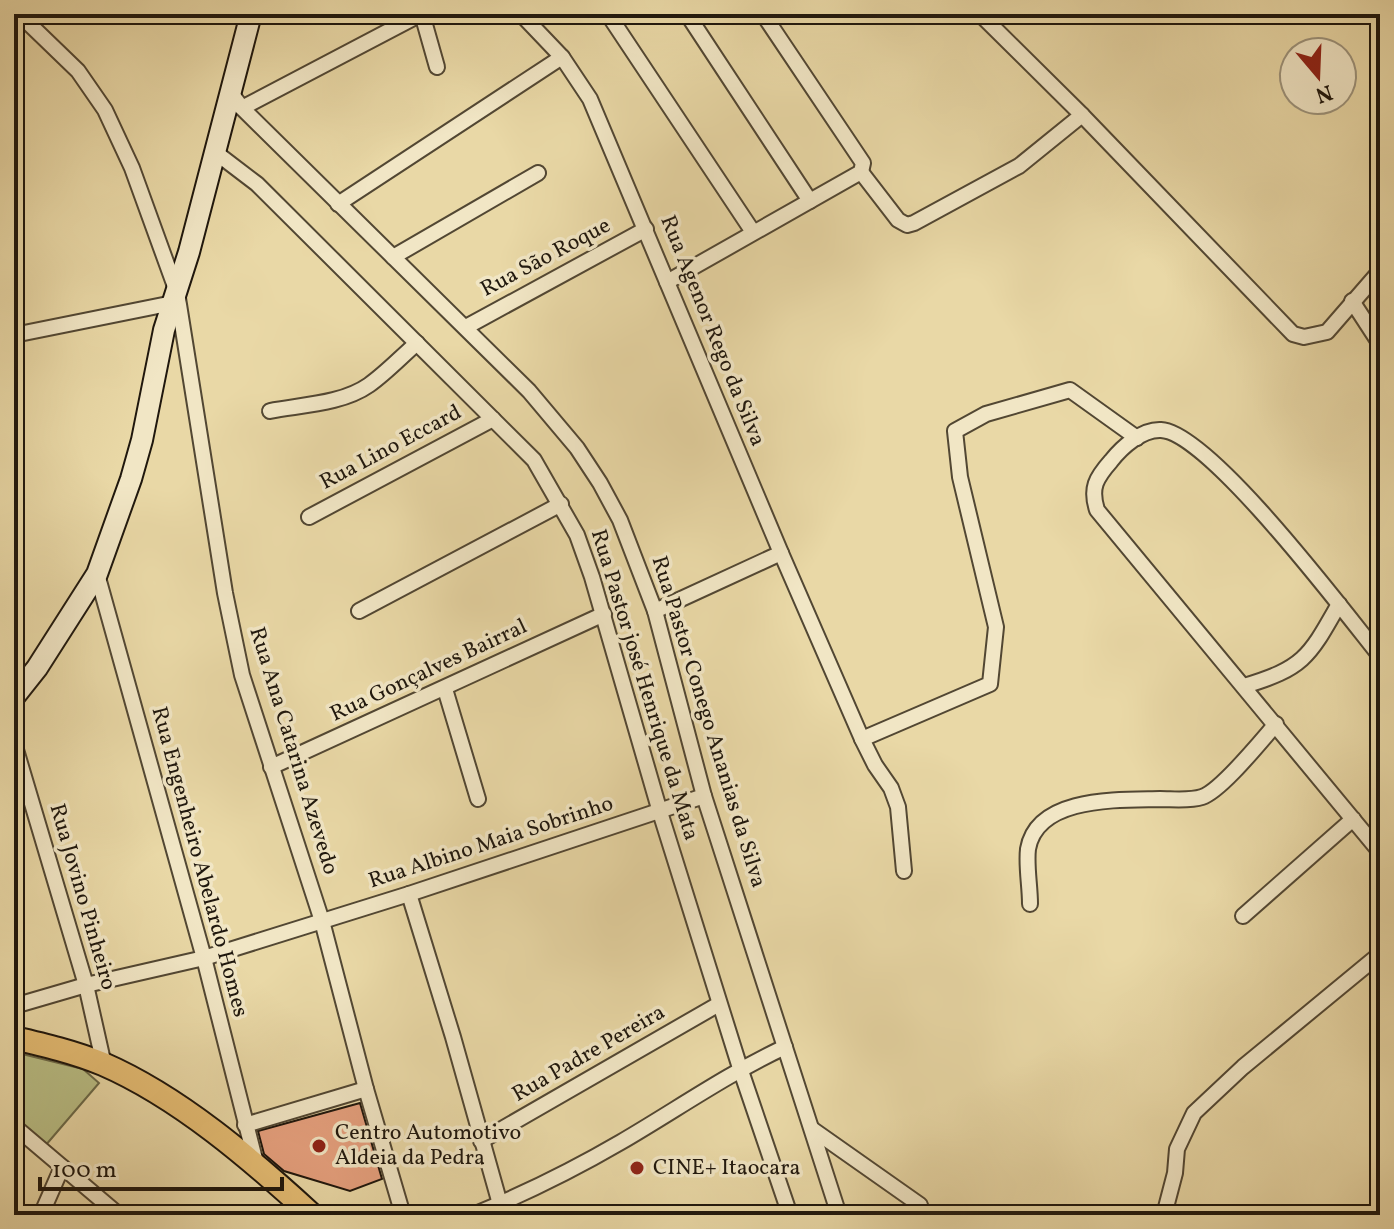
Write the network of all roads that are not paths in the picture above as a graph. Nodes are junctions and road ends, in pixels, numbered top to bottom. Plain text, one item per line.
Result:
1 (19, 14) edge
2 (251, 14) edge
3 (421, 14) edge
4 (521, 14) edge
5 (608, 14) edge
6 (687, 14) edge
7 (763, 14) edge
8 (980, 14) edge
9 (1371, 14) edge
10 (1380, 21) edge
11 (562, 57) junction
12 (437, 67) dead end
13 (236, 101) junction
14 (1082, 115) junction
15 (215, 152) junction
16 (861, 172) junction
17 (538, 173) dead end
18 (810, 201) junction
19 (338, 204) junction
20 (646, 229) junction
21 (753, 232) junction
22 (393, 257) junction
23 (1380, 271) edge
24 (667, 282) junction
25 (175, 297) junction
26 (1352, 301) junction
27 (466, 327) junction
28 (14, 335) edge
29 (417, 343) junction
30 (1380, 344) edge
31 (270, 411) dead end
32 (493, 419) junction
33 (1137, 438) junction
34 (561, 504) junction
35 (309, 517) dead end
36 (781, 553) junction
37 (97, 574) junction
38 (1339, 604) junction
39 (359, 611) dead end
40 (655, 611) junction
41 (604, 614) junction
42 (1380, 656) edge
43 (1244, 686) junction
44 (445, 689) junction
45 (14, 697) edge
46 (1276, 724) junction
47 (862, 739) junction
48 (14, 743) edge
49 (271, 767) junction
50 (704, 796) junction
51 (478, 799) dead end
52 (660, 812) junction
53 (1353, 819) junction
54 (1380, 852) edge
55 (904, 871) dead end
56 (409, 894) junction
57 (1030, 904) dead end
58 (1243, 916) dead end
59 (322, 921) junction
60 (1380, 954) edge
61 (204, 958) junction
62 (86, 985) junction
63 (719, 1004) junction
64 (14, 1006) edge
65 (14, 1038) edge
66 (785, 1047) junction
67 (104, 1065) junction
68 (740, 1068) junction
69 (366, 1089) junction
70 (245, 1125) junction
71 (14, 1126) edge
72 (811, 1129) junction
73 (481, 1141) junction
74 (256, 1163) junction
75 (62, 1167) junction
76 (500, 1204) junction
77 (920, 1205) dead end
78 (41, 1215) edge
79 (119, 1215) edge
80 (312, 1215) edge
81 (403, 1215) edge
82 (473, 1215) edge
83 (790, 1215) edge
84 (839, 1215) edge
85 (1164, 1215) edge

1 - 25 street, Rua Ana Catarina Azevedo
2 - 13 main road
3 - 12 street
3 - 13 street
4 - 11 street, Rua Agenor Rego da Silva
5 - 21 street
6 - 18 street
7 - 16 street
8 - 14 street
9 - 10 street
11 - 19 street
11 - 20 street, Rua Agenor Rego da Silva
13 - 15 main road
13 - 19 street, Rua Pastor Conego Ananias da Silva
14 - 16 street
14 - 26 street
15 - 25 main road
15 - 29 street, Rua Pastor josé Henrique da Mata
16 - 18 street
17 - 22 street
18 - 21 street
19 - 22 street, Rua Pastor Conego Ananias da Silva
20 - 24 street, Rua Agenor Rego da Silva
20 - 27 street, Rua São Roque
21 - 24 street
22 - 27 street, Rua Pastor Conego Ananias da Silva
23 - 26 street
24 - 36 street, Rua Agenor Rego da Silva
25 - 28 street
25 - 37 main road
25 - 49 street, Rua Ana Catarina Azevedo
26 - 30 street
27 - 40 street, Rua Pastor Conego Ananias da Silva
29 - 31 street
29 - 32 street, Rua Pastor josé Henrique da Mata
32 - 34 street, Rua Pastor josé Henrique da Mata
32 - 35 street, Rua Lino Eccard
33 - 38 street
33 - 43 street
33 - 47 street
34 - 39 street
34 - 41 street, Rua Pastor josé Henrique da Mata
36 - 40 street
36 - 47 street, Rua Agenor Rego da Silva
37 - 45 main road
37 - 61 street, Rua Engenheiro Abelardo Homes
38 - 42 street
38 - 43 street
40 - 50 street, Rua Pastor Conego Ananias da Silva
41 - 44 street, Rua Gonçalves Bairral
41 - 52 street, Rua Pastor josé Henrique da Mata
43 - 46 street
44 - 49 street, Rua Gonçalves Bairral
44 - 51 street
46 - 53 street
46 - 57 street
47 - 55 street, Rua Agenor Rego da Silva
48 - 62 street, Rua Jovino Pinheiro
49 - 59 street, Rua Ana Catarina Azevedo
50 - 52 street, Rua Albino Maia Sobrinho
50 - 66 street, Rua Pastor Conego Ananias da Silva
52 - 56 street, Rua Albino Maia Sobrinho
52 - 63 street, Rua Pastor josé Henrique da Mata
53 - 54 street
53 - 58 street
56 - 59 street, Rua Albino Maia Sobrinho
56 - 73 street
59 - 61 street, Rua Albino Maia Sobrinho
59 - 69 street, Rua Ana Catarina Azevedo
60 - 85 street
61 - 62 street, Rua Albino Maia Sobrinho
61 - 70 street, Rua Engenheiro Abelardo Homes
62 - 64 street, Rua Albino Maia Sobrinho
62 - 67 street, Rua Jovino Pinheiro
63 - 68 street, Rua Pastor josé Henrique da Mata
63 - 73 street, Rua Padre Pereira
65 - 67 main road
66 - 68 street
66 - 72 street, Rua Pastor Conego Ananias da Silva
67 - 74 main road
68 - 76 street
68 - 83 street, Rua Pastor josé Henrique da Mata
69 - 70 street
69 - 81 street, Rua Ana Catarina Azevedo
70 - 74 street, Rua Engenheiro Abelardo Homes
71 - 75 street
72 - 77 street
72 - 84 street, Rua Pastor Conego Ananias da Silva
73 - 76 street
74 - 80 main road
75 - 78 street
75 - 79 street
76 - 82 street

